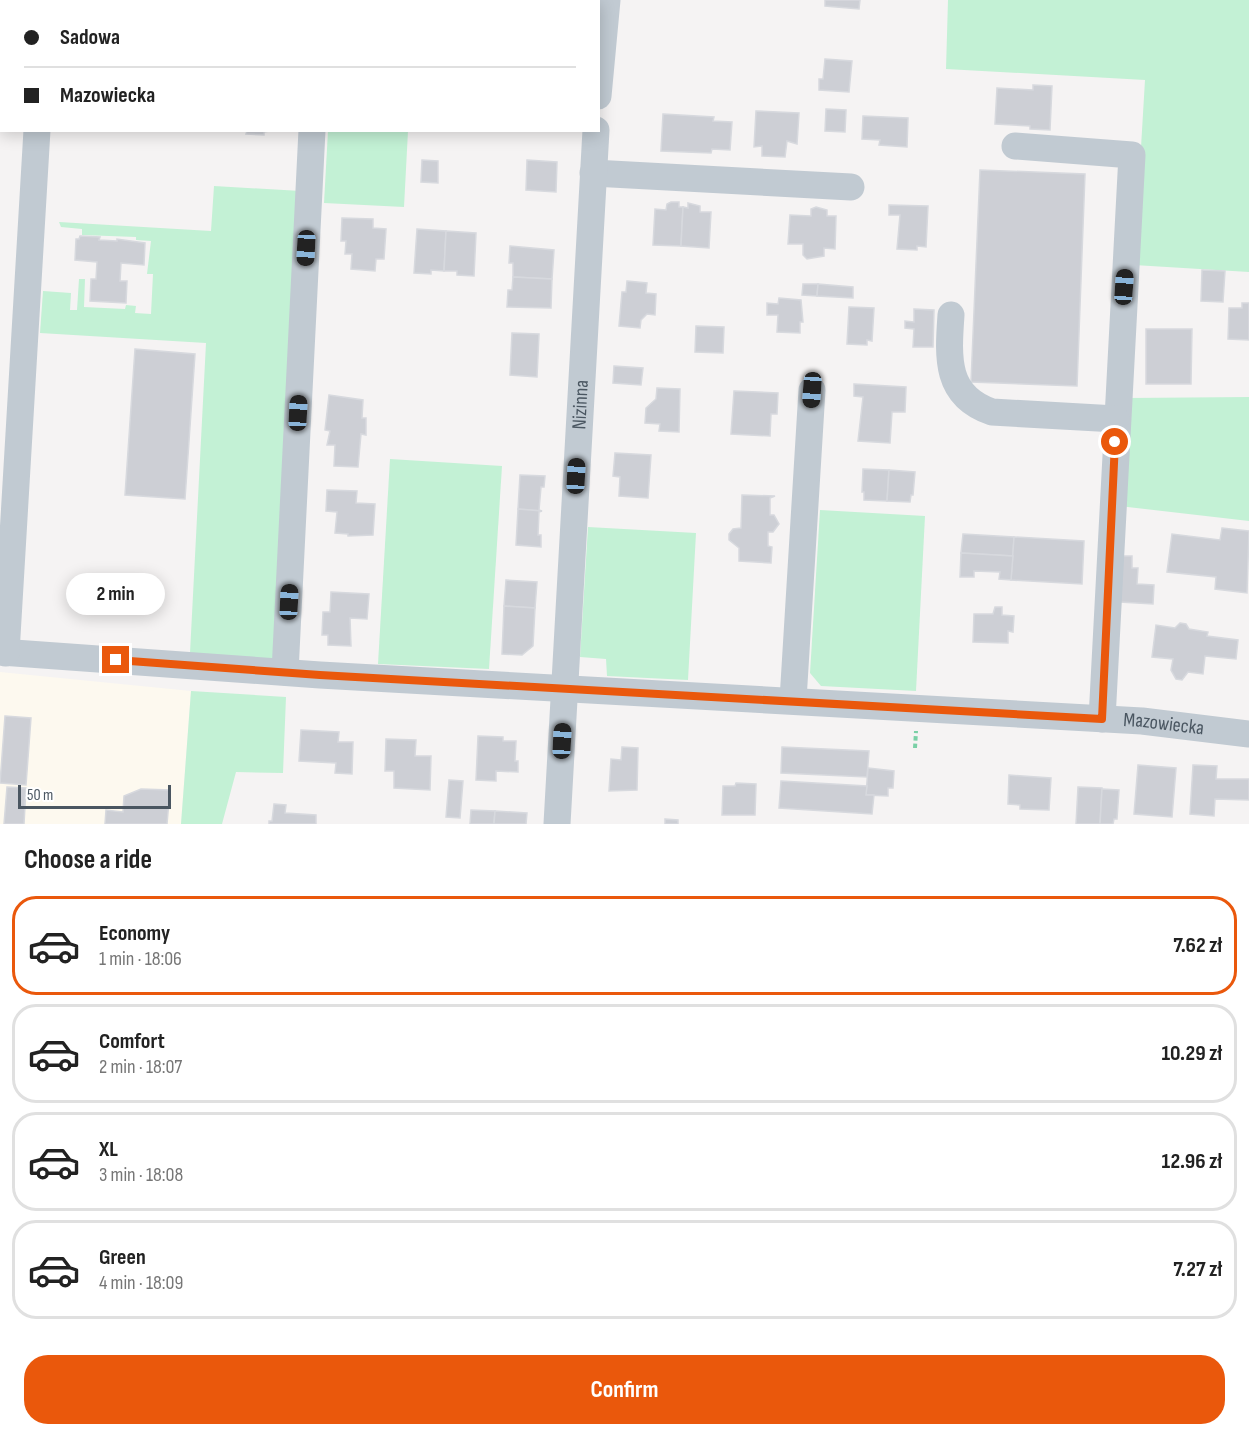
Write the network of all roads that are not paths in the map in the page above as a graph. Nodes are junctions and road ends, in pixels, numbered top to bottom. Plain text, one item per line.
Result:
1 (607, 0) edge
2 (600, 75) edge
3 (37, 132) edge
4 (312, 132) edge
5 (596, 132) edge
6 (1015, 146) dead end
7 (593, 173) junction
8 (851, 187) dead end
9 (951, 315) dead end
10 (812, 390) dead end
11 (1116, 419) junction
12 (3, 652) edge
13 (285, 672) junction
14 (565, 687) junction
15 (793, 700) junction
16 (1102, 719) junction
17 (1249, 734) edge
18 (557, 824) edge

1 - 2 street
3 - 12 street
4 - 13 street
5 - 7 street, Nizinna
6 - 11 street
7 - 8 street
7 - 14 street, Nizinna
9 - 11 street
10 - 15 street
11 - 16 street
12 - 13 street, Mazowiecka
13 - 14 street, Mazowiecka
14 - 15 street, Mazowiecka
14 - 18 street, Nizinna
15 - 16 street, Mazowiecka
16 - 17 street, Mazowiecka

